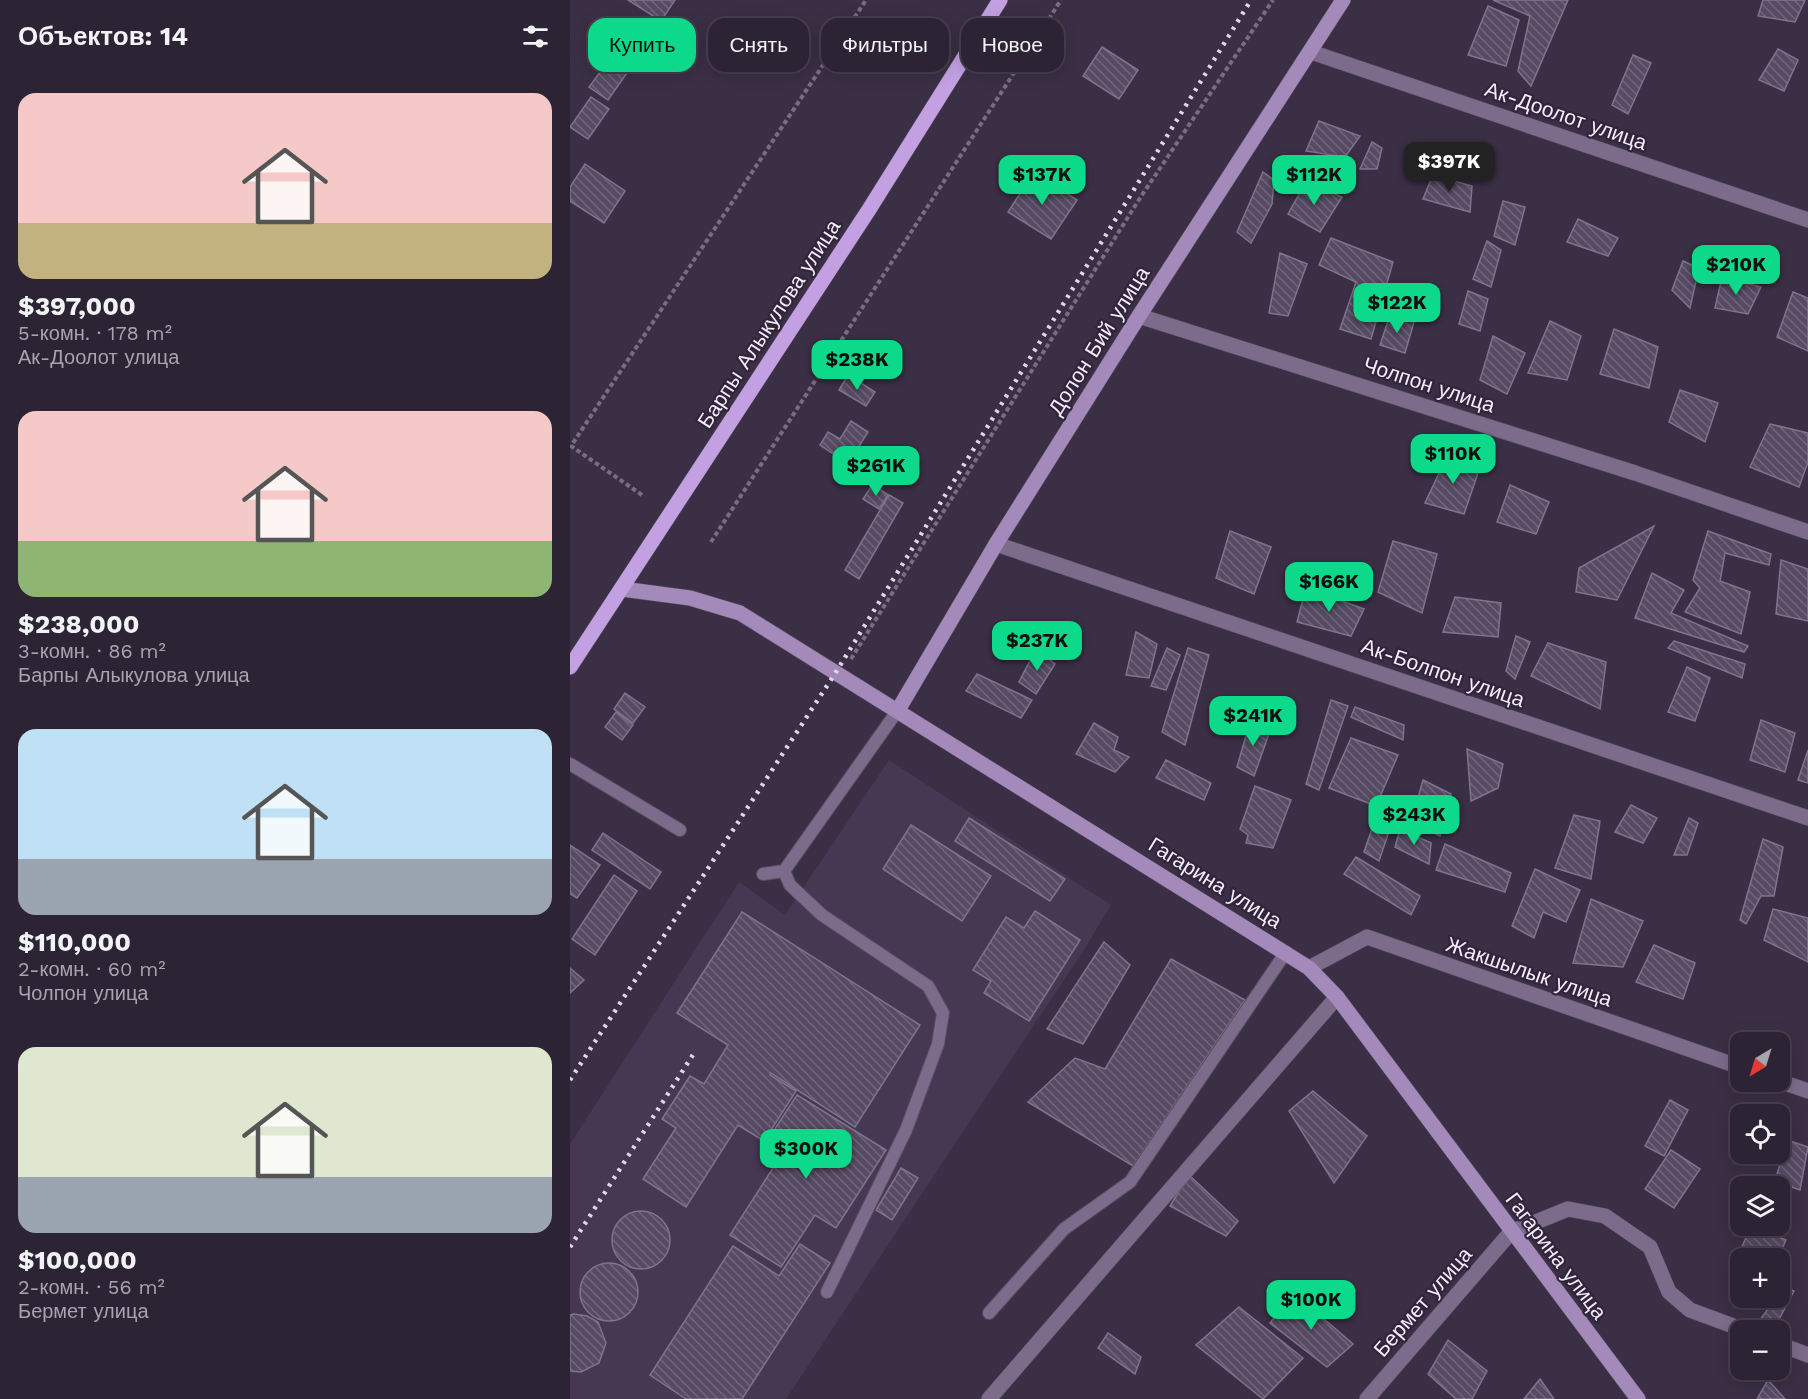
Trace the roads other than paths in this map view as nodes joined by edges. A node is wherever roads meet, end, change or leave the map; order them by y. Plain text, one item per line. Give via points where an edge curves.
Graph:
1 (1000, 0) edge
2 (1343, 0) edge
3 (1311, 52) junction
4 (1808, 220) edge
5 (1139, 316) junction
6 (1808, 532) edge
7 (996, 544) junction
8 (622, 589) junction
9 (570, 667) edge
10 (898, 710) junction
11 (570, 764) edge
12 (1808, 818) edge
13 (680, 830) dead end
14 (784, 871) junction
15 (763, 874) dead end
16 (1286, 952) junction
17 (1309, 968) junction
18 (1337, 997) junction
19 (1730, 1064) edge
20 (1790, 1085) edge
21 (1808, 1091) edge
22 (1511, 1232) junction
23 (827, 1292) dead end
24 (988, 1313) dead end
25 (1730, 1325) edge
26 (1790, 1348) edge
27 (1808, 1355) edge
28 (989, 1399) edge
29 (1367, 1399) edge
30 (1638, 1399) edge

1 - 8 main road, Барпы Алыкулова улица
2 - 3 main road, Долон Бий улица
3 - 4 street, Ак-Доолот улица
3 - 5 main road, Долон Бий улица
5 - 6 street, Чолпон улица via 1635,472
5 - 7 main road, Долон Бий улица
7 - 10 main road, Долон Бий улица
7 - 12 street, Ак-Болпон улица
8 - 9 main road, Барпы Алыкулова улица
8 - 10 main road, Гагарина улица via 690,598 740,614
10 - 14 lane
10 - 16 main road, Гагарина улица
11 - 13 lane
14 - 15 lane
14 - 23 lane via 790,885 822,915 928,986 943,1013 938,1044 906,1130
16 - 17 main road, Гагарина улица
16 - 24 lane via 1130,1182 1064,1229
17 - 18 main road, Гагарина улица
17 - 19 street, Жакшылык улица via 1366,937
18 - 22 main road, Гагарина улица
18 - 28 street
20 - 21 street
22 - 25 street via 1568,1209 1605,1216 1650,1247 1669,1292 1690,1310
22 - 29 street, Бермет улица
22 - 30 main road, Гагарина улица
26 - 27 street

